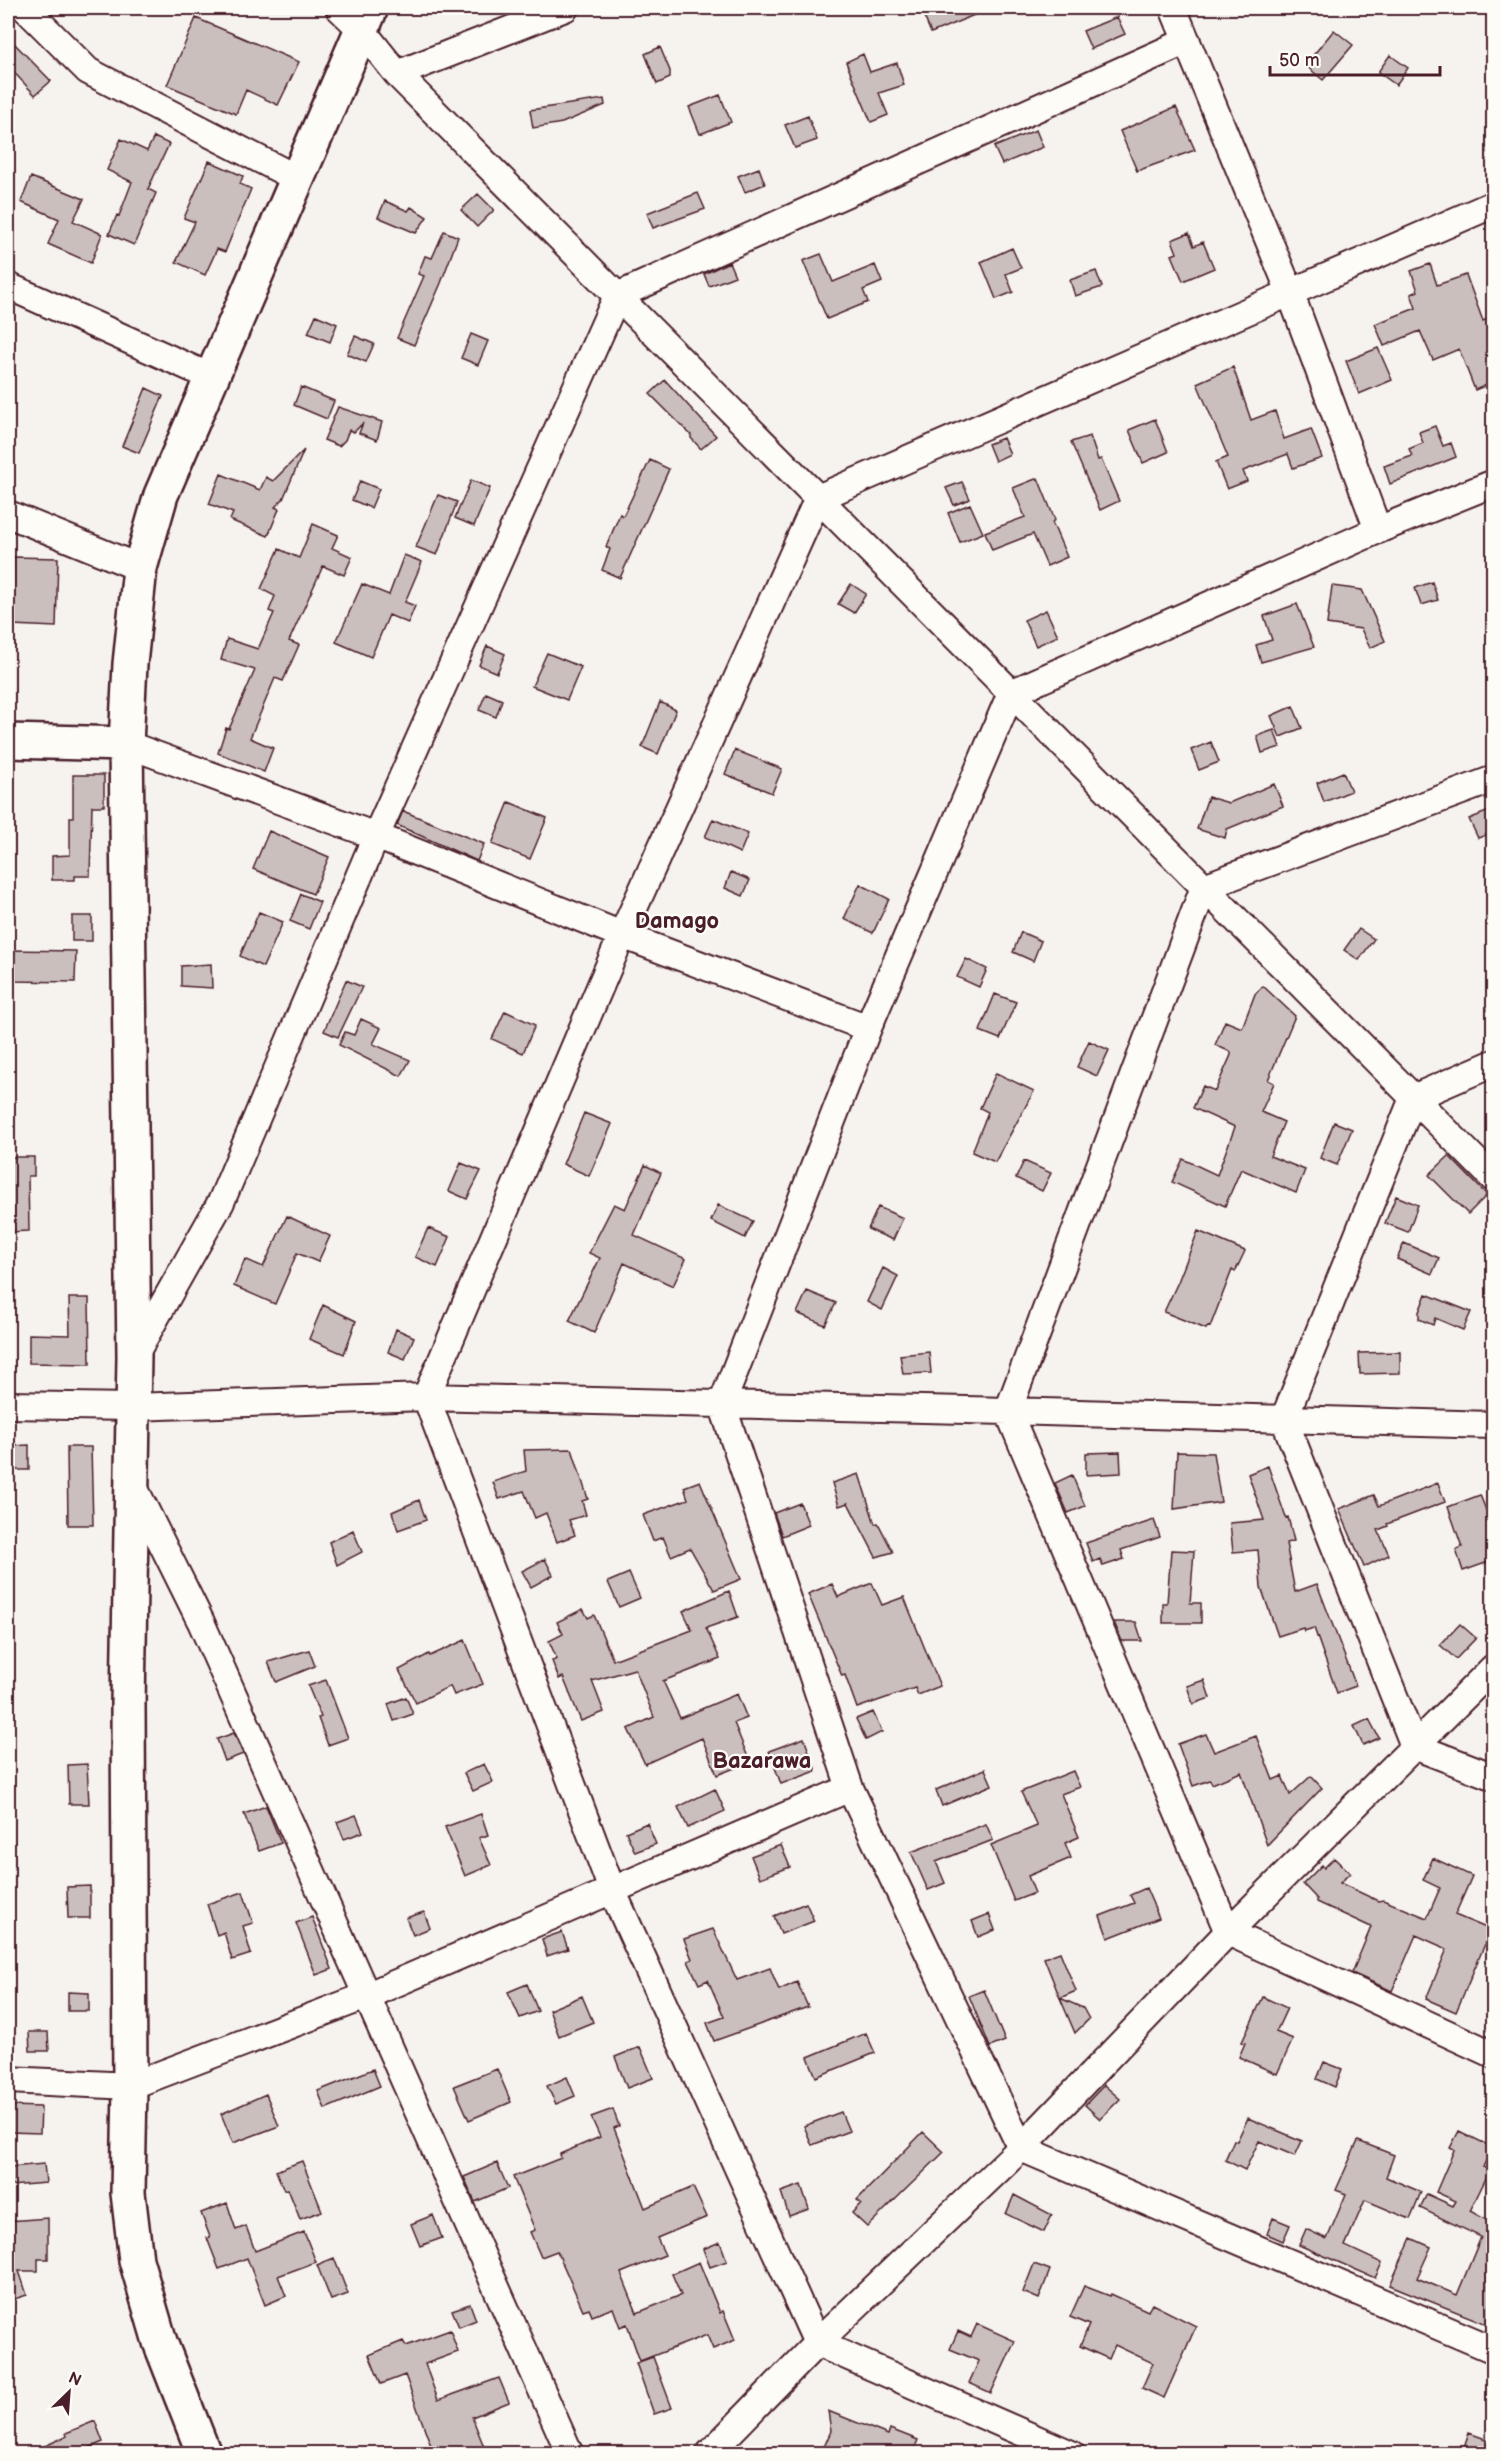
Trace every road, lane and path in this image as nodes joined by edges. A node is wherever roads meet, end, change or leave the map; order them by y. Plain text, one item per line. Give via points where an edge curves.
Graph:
1 (25, 8) edge
2 (565, 8) edge
3 (1173, 8) edge
4 (357, 15) edge
5 (1187, 41) junction
6 (397, 74) junction
7 (296, 178) junction
8 (1494, 204) edge
9 (8, 286) edge
10 (1290, 292) junction
11 (617, 296) junction
12 (211, 377) junction
13 (1494, 483) edge
14 (818, 498) junction
15 (8, 514) edge
16 (1378, 530) junction
17 (140, 568) junction
18 (1011, 693) junction
19 (8, 741) edge
20 (126, 744) junction
21 (1494, 779) edge
22 (376, 836) junction
23 (1204, 887) junction
24 (622, 935) junction
25 (868, 1028) junction
26 (1494, 1063) edge
27 (1413, 1098) junction
28 (1494, 1179) edge
29 (134, 1356) junction
30 (426, 1397) junction
31 (722, 1404) junction
32 (8, 1405) edge
33 (132, 1407) junction
34 (1008, 1411) junction
35 (1284, 1419) junction
36 (1493, 1425) edge
37 (132, 1482) junction
38 (1494, 1667) edge
39 (1414, 1746) junction
40 (1494, 1777) edge
41 (850, 1788) junction
42 (612, 1890) junction
43 (1228, 1932) junction
44 (366, 1996) junction
45 (1494, 2055) edge
46 (8, 2080) edge
47 (130, 2086) junction
48 (1021, 2148) junction
49 (817, 2343) junction
50 (1494, 2350) edge
51 (204, 2454) edge
52 (570, 2454) edge
53 (709, 2454) edge
54 (1071, 2454) edge

1 - 7 street via 88,71
2 - 6 street
3 - 5 street
4 - 6 street
4 - 7 main road
5 - 10 street
5 - 11 street
6 - 11 street
7 - 12 main road
8 - 10 street
9 - 12 street
10 - 14 street
10 - 16 street
11 - 14 street
11 - 22 street
12 - 17 main road via 161,495
13 - 16 street
14 - 18 street
14 - 24 street
15 - 17 street
16 - 18 street
17 - 20 main road
18 - 23 street
18 - 25 street
19 - 20 main road
20 - 22 street
20 - 29 main road
21 - 23 street
22 - 24 street
22 - 29 street via 221,1202
23 - 27 street
23 - 34 street
24 - 25 street
24 - 30 street
25 - 31 street
26 - 27 street
27 - 28 street
27 - 35 street
29 - 33 main road
30 - 31 street
30 - 33 street
30 - 42 street
31 - 34 street
31 - 41 street
32 - 33 street
33 - 37 main road
34 - 35 street
34 - 43 street
35 - 36 street
35 - 39 street
37 - 44 street via 201,1622
37 - 47 main road via 128,1704
38 - 39 street
39 - 40 street
39 - 43 street
41 - 42 street
41 - 48 street
42 - 44 street
42 - 49 street
43 - 45 street
43 - 48 street
44 - 47 street
44 - 52 street
46 - 47 street
47 - 51 main road via 128,2193 135,2260 160,2342
48 - 49 street
48 - 50 street
49 - 53 street
49 - 54 street

